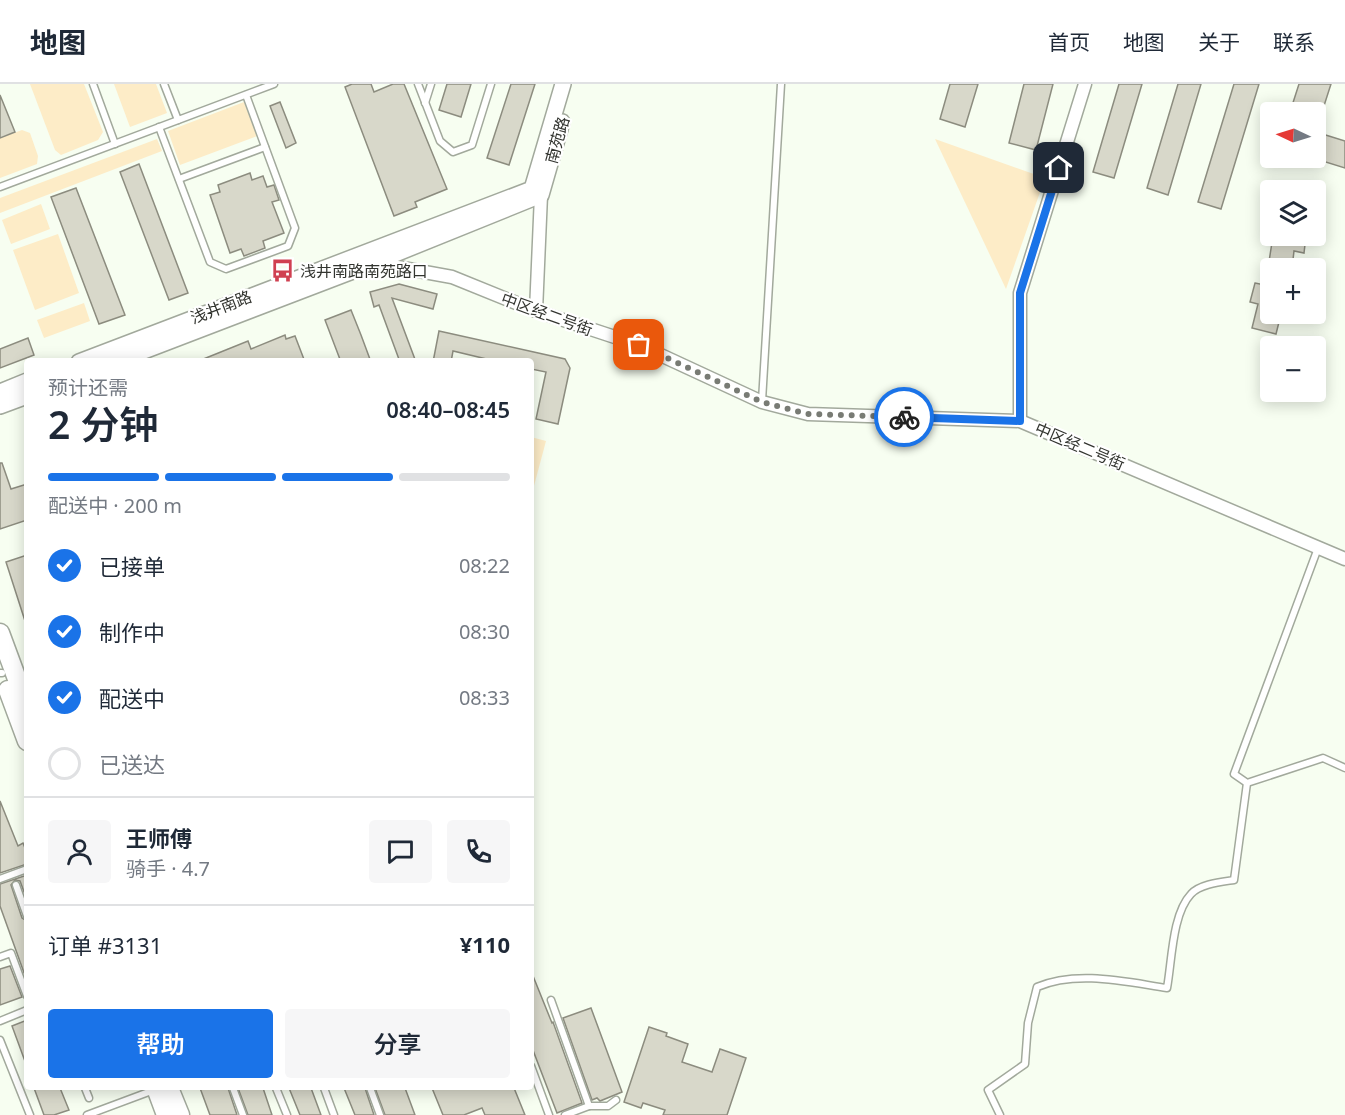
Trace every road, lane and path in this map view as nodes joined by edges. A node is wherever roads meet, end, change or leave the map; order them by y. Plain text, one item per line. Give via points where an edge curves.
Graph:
1 (93, 84) edge
2 (164, 84) edge
3 (274, 84) edge
4 (418, 84) edge
5 (431, 84) edge
6 (491, 84) edge
7 (563, 84) edge
8 (574, 84) edge
9 (781, 84) edge
10 (1086, 84) edge
11 (246, 95) junction
12 (425, 103) junction
13 (178, 120) junction
14 (159, 127) junction
15 (116, 144) junction
16 (265, 147) junction
17 (179, 179) junction
18 (0, 187) edge
19 (536, 194) junction
20 (358, 269) junction
21 (533, 310) junction
22 (90, 358) edge
23 (125, 358) edge
24 (24, 382) edge
25 (0, 392) edge
26 (24, 397) edge
27 (762, 402) junction
28 (0, 406) edge
29 (1020, 421) junction
30 (1318, 547) junction
31 (1345, 559) edge
32 (0, 633) edge
33 (0, 671) edge
34 (24, 698) edge
35 (24, 733) edge
36 (1345, 768) edge
37 (1247, 783) junction
38 (24, 870) edge
39 (0, 879) edge
40 (16, 885) dead end
41 (24, 908) edge
42 (0, 957) edge
43 (24, 988) edge
44 (551, 1000) dead end
45 (24, 1012) edge
46 (0, 1021) edge
47 (0, 1040) edge
48 (534, 1074) edge
49 (87, 1090) edge
50 (156, 1090) edge
51 (161, 1090) edge
52 (162, 1090) edge
53 (234, 1090) edge
54 (277, 1090) edge
55 (325, 1090) edge
56 (371, 1090) edge
57 (89, 1098) dead end
58 (616, 1100) dead end
59 (589, 1106) junction
60 (30, 1115) edge
61 (87, 1115) edge
62 (166, 1115) edge
63 (180, 1115) edge
64 (243, 1115) edge
65 (287, 1115) edge
66 (334, 1115) edge
67 (380, 1115) edge
68 (549, 1115) edge
69 (565, 1115) edge
70 (1000, 1115) edge

1 - 15 lane
2 - 13 lane
3 - 11 lane
4 - 12 lane
5 - 12 lane
6 - 12 lane via 472,145 453,152 440,141
7 - 19 street, 南苑路
8 - 19 street, 南苑路
9 - 27 lane
10 - 29 street via 1020,293
11 - 13 lane
11 - 16 lane
13 - 14 lane
14 - 15 lane
14 - 17 lane
15 - 18 lane
16 - 17 lane
16 - 17 lane via 296,228 288,246 226,269 210,262
19 - 20 street, 浅井南路
19 - 21 street
19 - 22 street, 浅井南路
20 - 21 street, 中区经二号街 via 397,267 452,277
20 - 23 street, 浅井南路
21 - 27 street, 中区经二号街 via 639,345
24 - 25 street
26 - 28 street
27 - 29 street, 中区经二号街 via 808,414
29 - 30 street, 中区经二号街
30 - 31 street, 中区经二号街
30 - 37 lane via 1234,774
32 - 34 main road
33 - 35 main road
36 - 37 lane via 1323,758
37 - 70 lane via 1234,880 1214,883 1192,893 1179,912 1167,988 1104,979 1053,980 1037,987 1024,1064 988,1090
38 - 39 lane
40 - 41 lane
42 - 43 lane via 11,953
44 - 59 lane
45 - 46 lane
47 - 60 lane
48 - 68 lane
49 - 57 lane
50 - 61 lane
51 - 62 main road
52 - 63 main road
53 - 64 lane
54 - 65 lane
55 - 66 lane
56 - 67 lane
58 - 59 lane via 608,1106
59 - 69 lane

